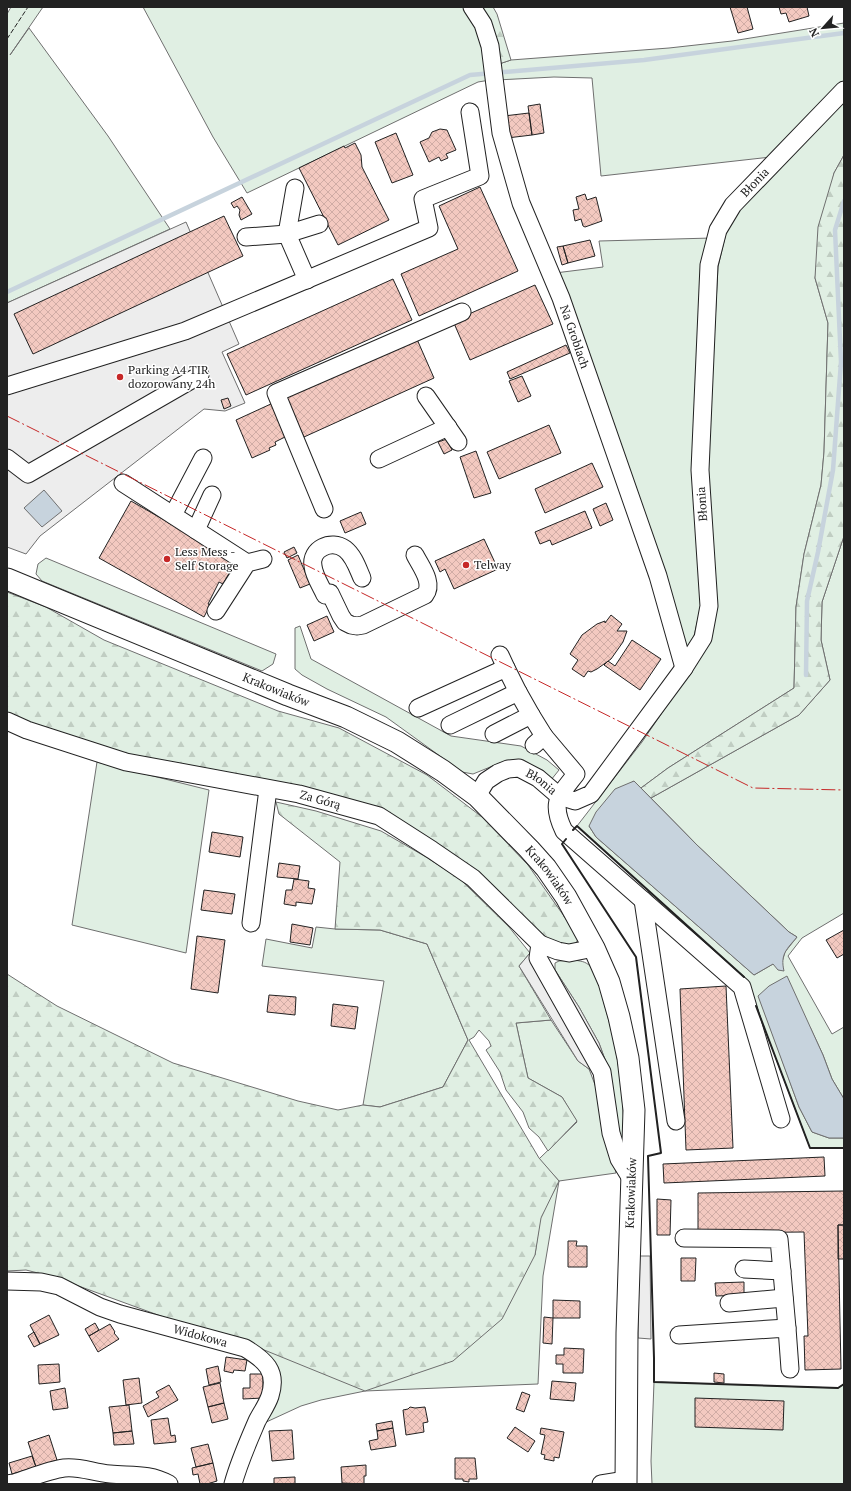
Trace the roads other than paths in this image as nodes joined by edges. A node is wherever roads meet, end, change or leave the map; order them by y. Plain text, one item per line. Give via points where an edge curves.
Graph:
1 (472, 7) edge
2 (844, 90) edge
3 (470, 112) dead end
4 (295, 188) dead end
5 (319, 224) dead end
6 (287, 234) junction
7 (246, 237) dead end
8 (307, 280) junction
9 (462, 312) dead end
10 (200, 375) dead end
11 (7, 386) edge
12 (426, 396) dead end
13 (448, 427) junction
14 (458, 442) dead end
15 (7, 458) edge
16 (203, 458) dead end
17 (379, 458) dead end
18 (123, 483) dead end
19 (212, 495) dead end
20 (324, 509) dead end
21 (173, 515) junction
22 (196, 530) junction
23 (415, 555) dead end
24 (362, 578) dead end
25 (7, 579) edge
26 (216, 611) dead end
27 (684, 668) junction
28 (518, 692) junction
29 (418, 708) dead end
30 (531, 715) junction
31 (7, 721) edge
32 (450, 725) dead end
33 (494, 734) dead end
34 (268, 789) junction
35 (477, 796) junction
36 (559, 796) junction
37 (643, 900) junction
38 (251, 923) dead end
39 (540, 944) junction
40 (594, 948) junction
41 (782, 1119) dead end
42 (676, 1120) dead end
43 (632, 1180) junction
44 (684, 1238) dead end
45 (744, 1269) dead end
46 (782, 1271) junction
47 (7, 1281) edge
48 (784, 1298) junction
49 (729, 1303) dead end
50 (787, 1328) junction
51 (679, 1336) dead end
52 (790, 1369) dead end
53 (626, 1482) edge
54 (7, 1484) edge
55 (169, 1484) edge
56 (233, 1484) edge
57 (601, 1484) edge

1 - 27 street, Na Groblach via 483,24 490,46 501,133 520,204 564,306 658,576
2 - 27 street, Błonia via 733,205 718,230 710,265 700,470 709,606 702,638
3 - 8 street via 480,176 423,199 429,228
4 - 6 street
5 - 6 street
6 - 7 street
6 - 8 street
8 - 11 street via 185,331
9 - 20 street via 276,393
10 - 15 street via 28,474
12 - 13 street
13 - 14 street
13 - 17 street
16 - 21 street
18 - 21 street
19 - 22 street
21 - 22 street
22 - 26 street via 255,561
23 - 24 street via 428,583 425,595 363,625 345,622 314,572 314,558 323,547 330,545 345,549 355,562
25 - 35 main road, Krakowiaków via 372,729 428,761
27 - 36 street, Błonia via 591,794 575,801
28 - 29 street via 503,662
28 - 30 street
28 - 32 street
30 - 33 street
30 - 36 street via 539,741 576,774
31 - 34 street, Za Górą via 126,762
34 - 38 street
34 - 39 street, Za Górą via 299,794 379,816 473,878
35 - 36 street, Błonia via 486,781 508,769 519,768 538,778
35 - 40 main road, Krakowiaków via 546,868 566,897
36 - 37 street via 557,814 564,831
37 - 41 street via 742,987
37 - 42 street
39 - 40 street, Za Górą via 569,954
39 - 43 street via 538,958 602,1072 611,1132 619,1159
40 - 43 main road, Krakowiaków via 619,1017 628,1058 634,1110
43 - 53 main road, Krakowiaków
44 - 46 street via 779,1239
45 - 46 street
46 - 48 street
47 - 56 street, Widokowa via 41,1282 59,1286 120,1314 245,1348 260,1356 266,1363 273,1384 270,1398 242,1455
48 - 49 street
48 - 50 street
50 - 51 street
50 - 52 street
53 - 57 street
54 - 55 street via 62,1468 76,1467 109,1474 148,1476

